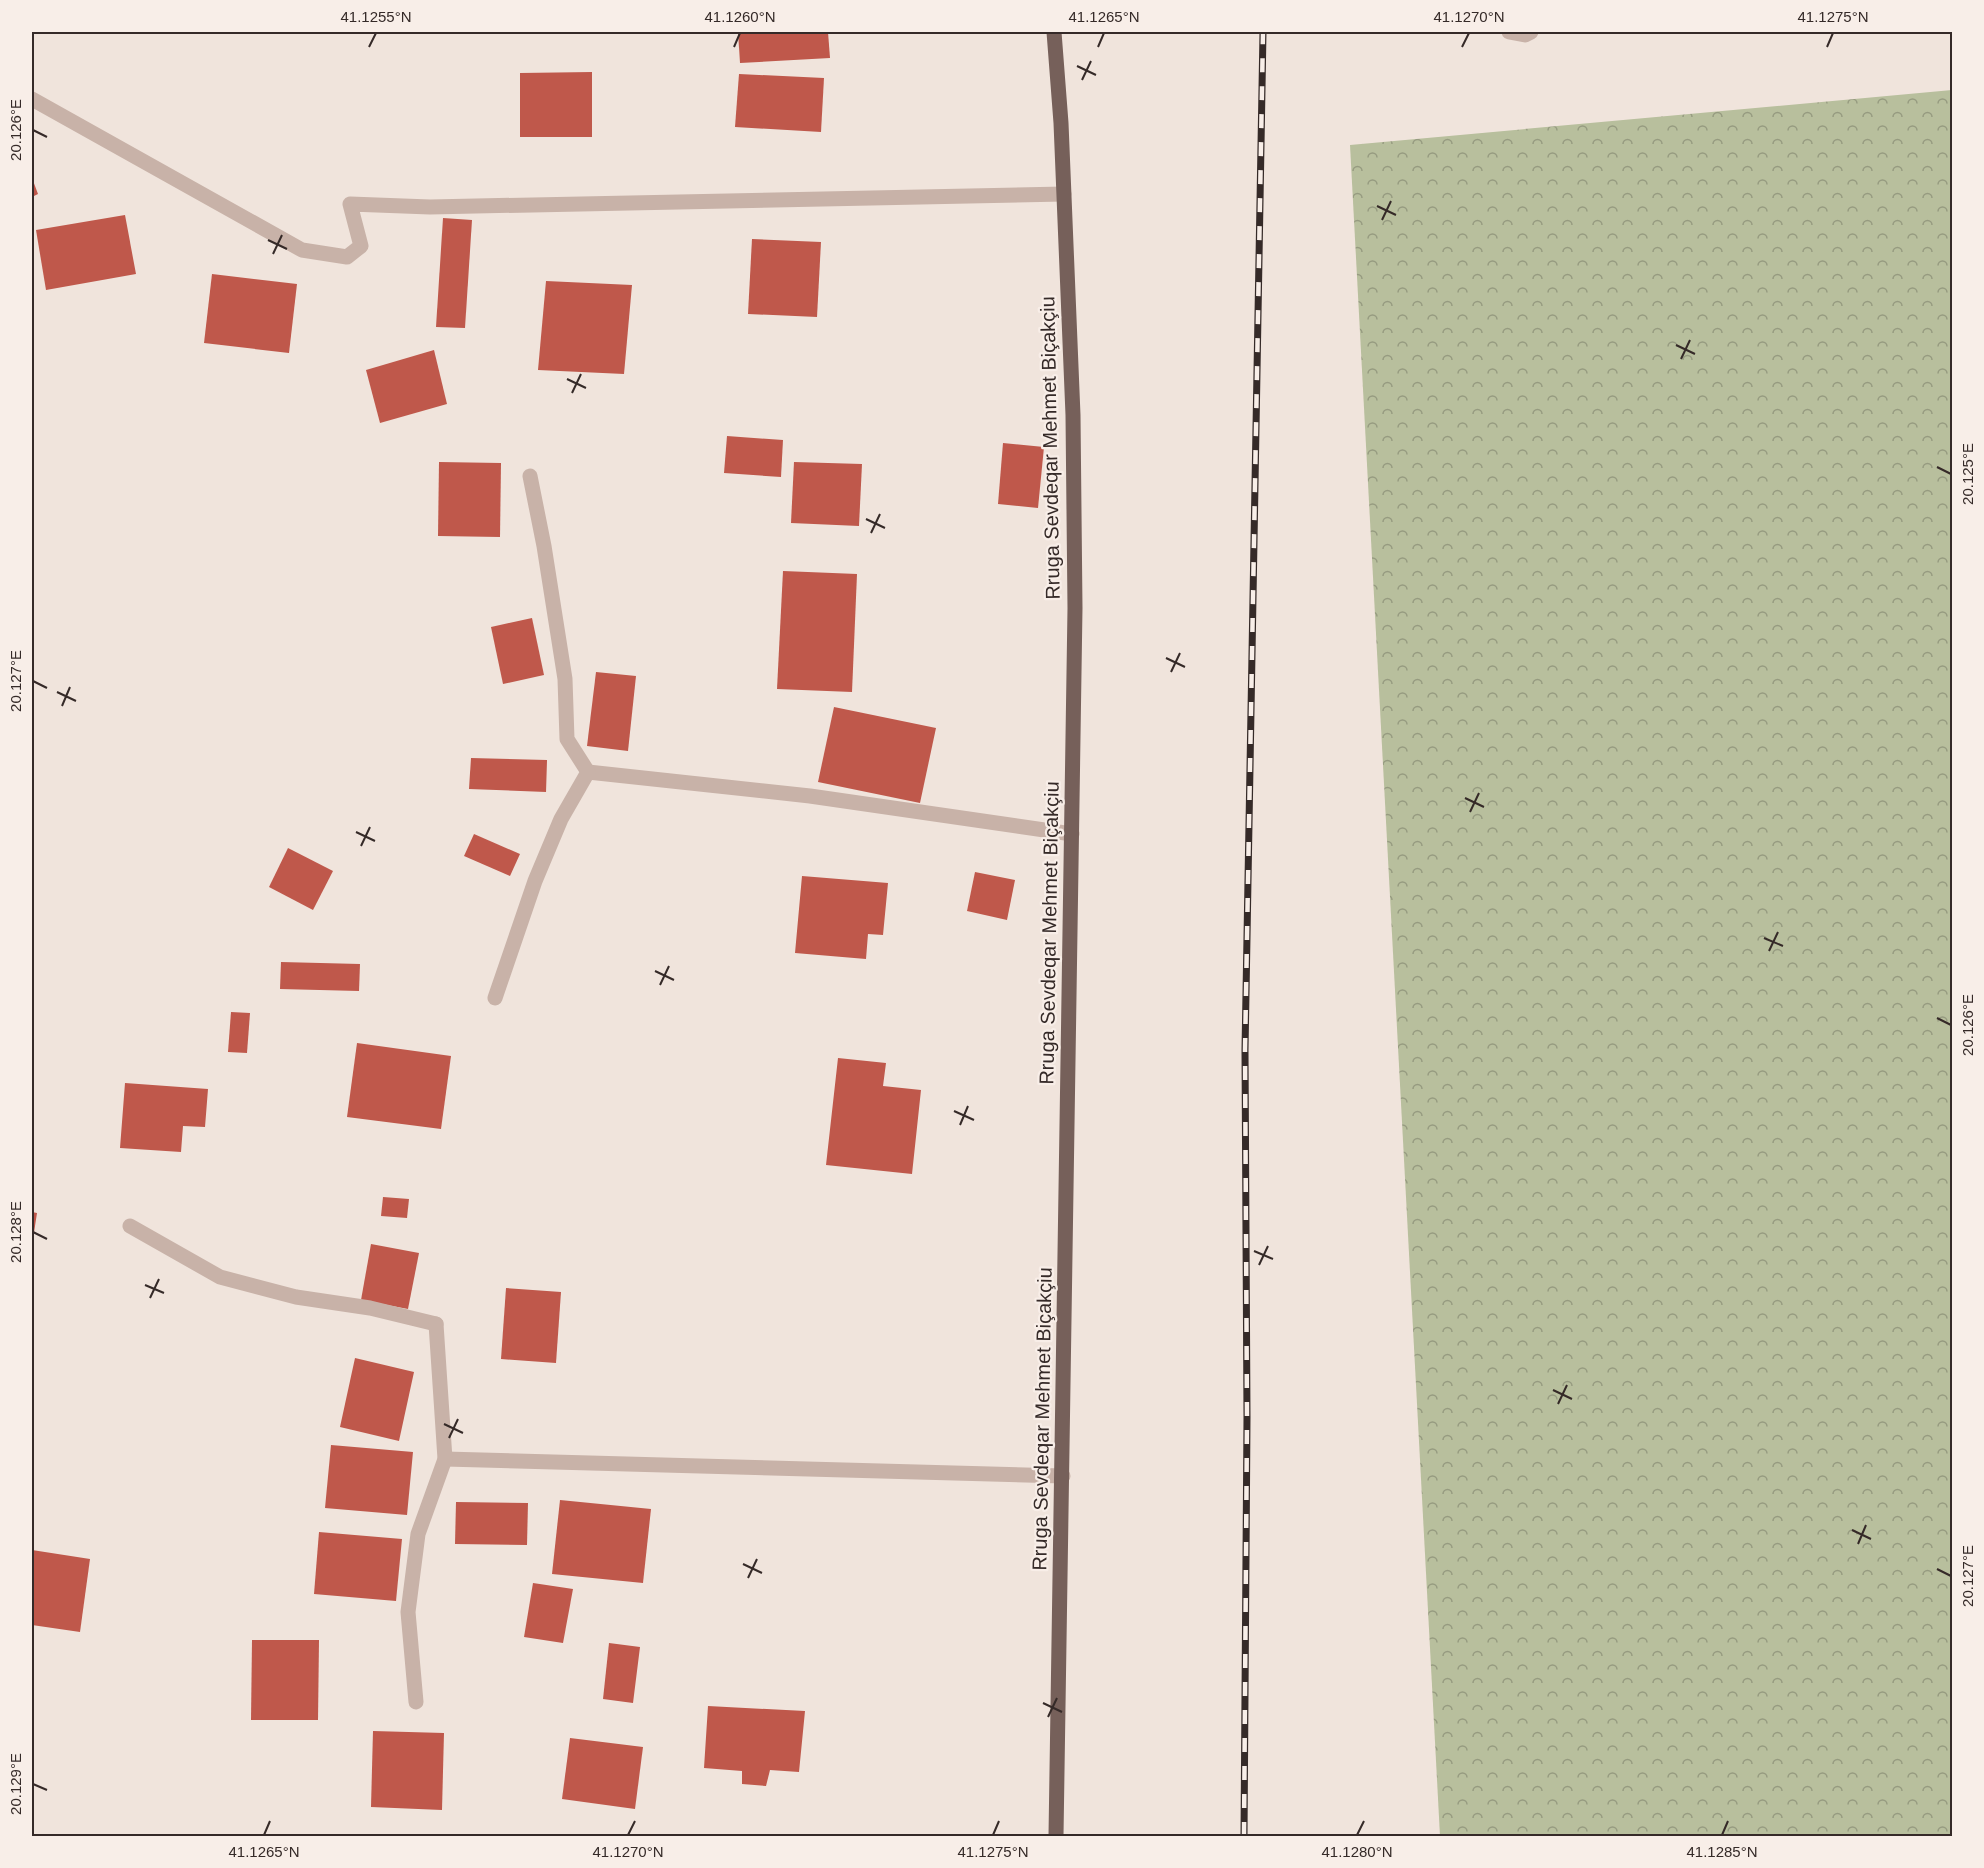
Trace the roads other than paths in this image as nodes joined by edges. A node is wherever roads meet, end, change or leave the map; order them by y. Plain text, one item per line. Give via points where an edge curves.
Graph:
1 (1054, 32) edge
2 (1509, 32) edge
3 (1531, 32) edge
4 (32, 99) edge
5 (1064, 194) junction
6 (530, 476) dead end
7 (588, 772) junction
8 (1072, 834) junction
9 (495, 998) dead end
10 (130, 1226) dead end
11 (445, 1459) junction
12 (1063, 1476) junction
13 (416, 1702) dead end
14 (1056, 1836) edge

1 - 5 main road, Rruga Sevdeqar Mehmet Biçakçiu
2 - 3 street
4 - 5 street via 302,250 347,257 361,246 350,204 430,207
5 - 8 main road, Rruga Sevdeqar Mehmet Biçakçiu via 1073,426
6 - 7 street via 565,679 567,739
7 - 8 street via 810,796
7 - 9 street via 561,819
8 - 12 main road, Rruga Sevdeqar Mehmet Biçakçiu
10 - 11 street via 220,1276 296,1297 370,1308 436,1324
11 - 12 street
11 - 13 street via 418,1534 409,1601
12 - 14 main road, Rruga Sevdeqar Mehmet Biçakçiu

